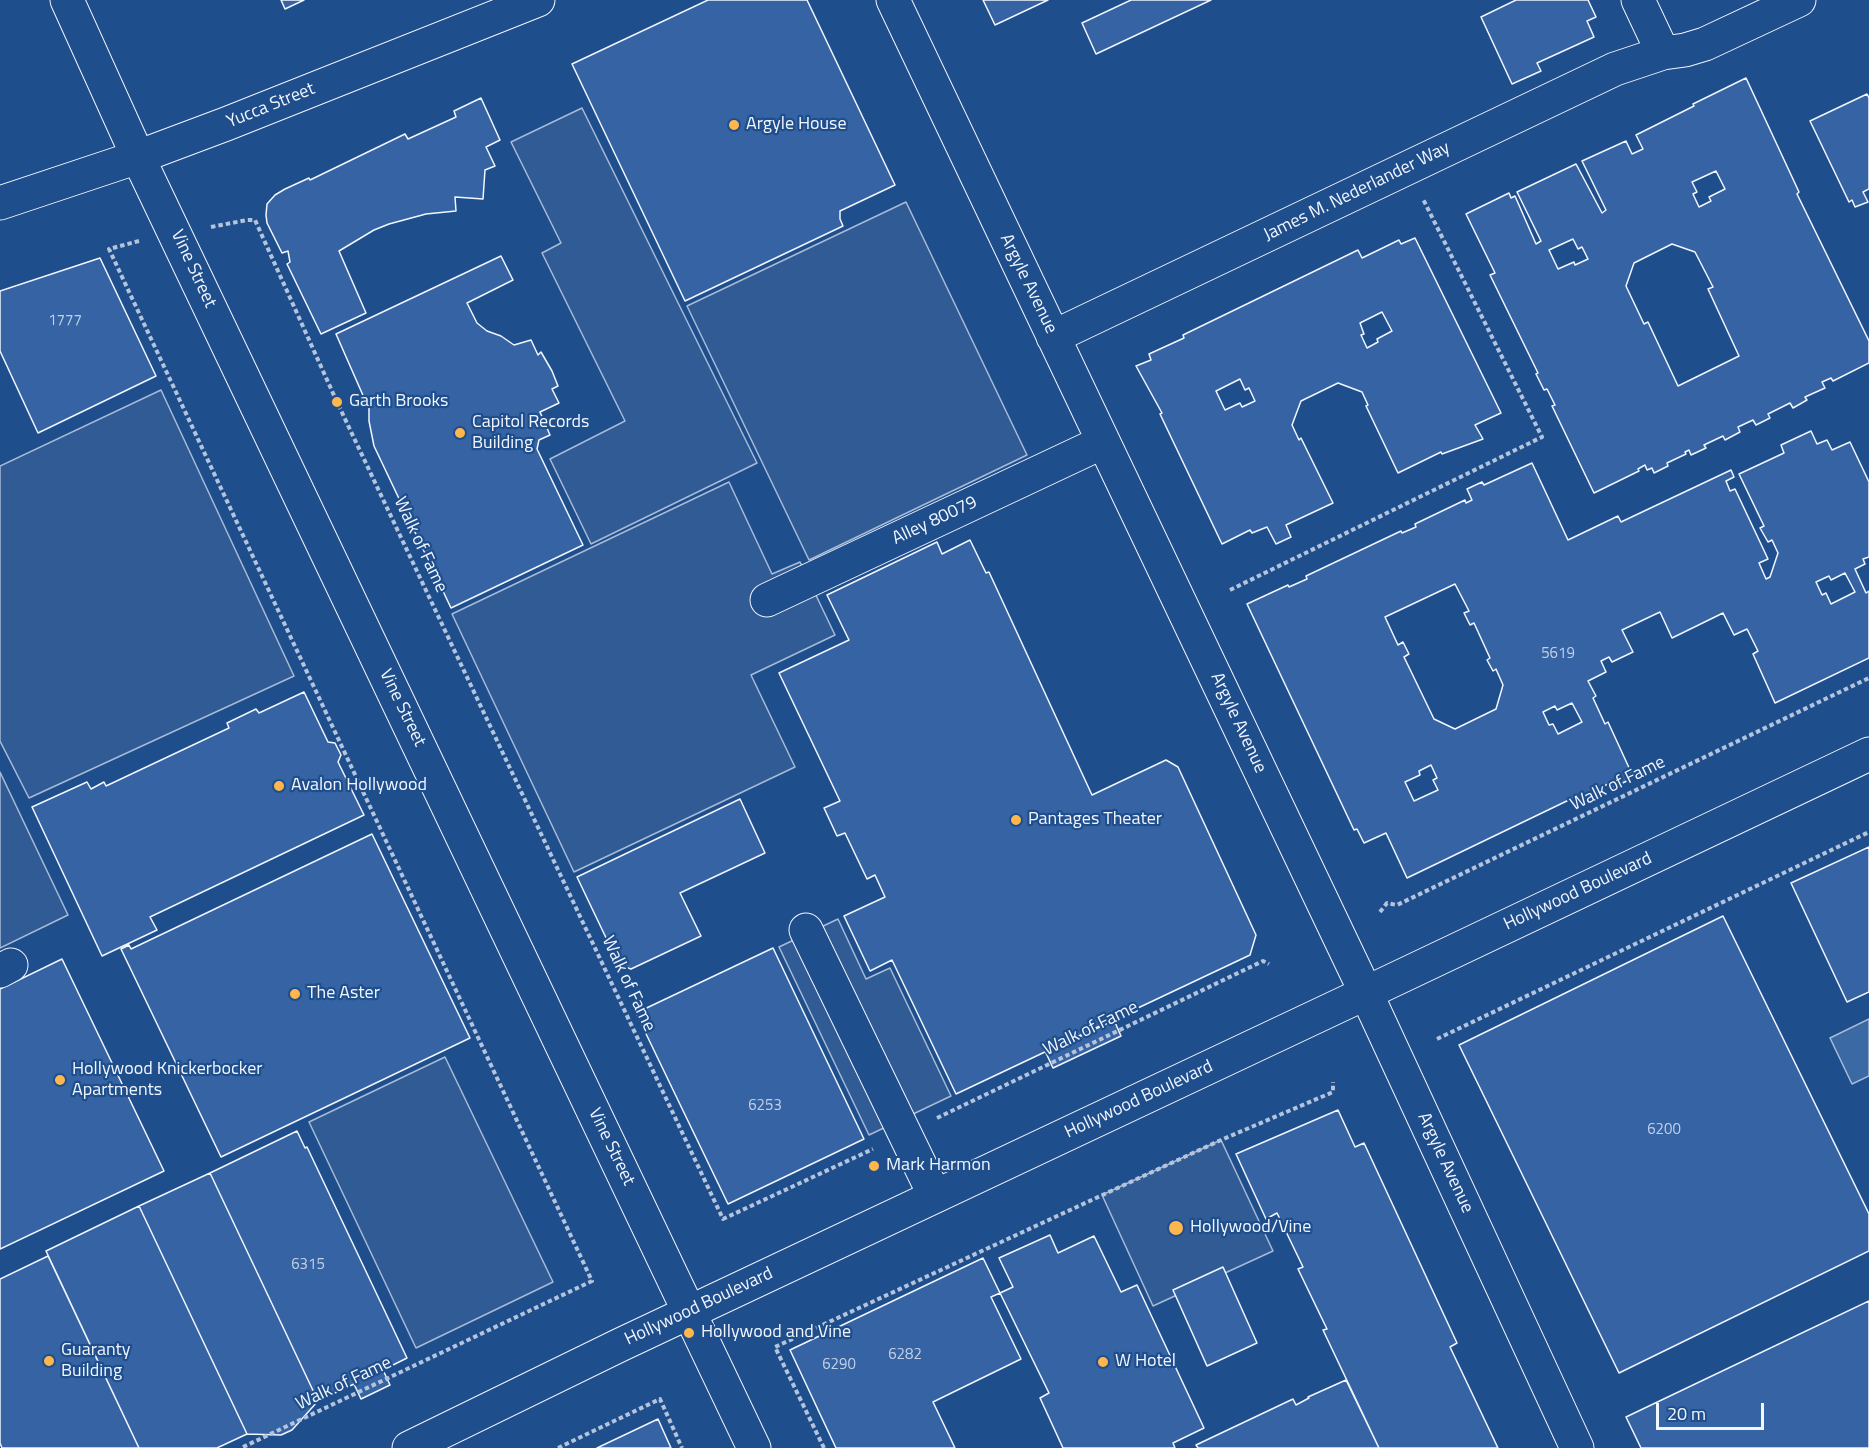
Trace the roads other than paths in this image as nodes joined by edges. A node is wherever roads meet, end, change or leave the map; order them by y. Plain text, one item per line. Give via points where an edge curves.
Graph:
1 (66, 0) edge
2 (475, 0) edge
3 (538, 0) edge
4 (893, 0) edge
5 (1638, 0) edge
6 (1799, 0) edge
7 (1663, 53) junction
8 (360, 70) junction
9 (138, 157) junction
10 (0, 203) edge
11 (1053, 337) junction
12 (1103, 442) junction
13 (766, 600) dead end
14 (1869, 754) edge
15 (806, 930) dead end
16 (1366, 993) junction
17 (935, 1196) junction
18 (690, 1312) junction
19 (409, 1448) edge
20 (754, 1448) edge
21 (1577, 1448) edge

1 - 9 main road, Vine Street
2 - 8 main road via 442,27
3 - 8 main road, Yucca Street
4 - 11 main road, Argyle Avenue
5 - 7 main road
6 - 7 main road, James M. Nederlander Way via 1705,44
7 - 11 main road, James M. Nederlander Way via 1615,69
8 - 9 main road, Yucca Street
9 - 10 main road, Yucca Street
9 - 18 main road, Vine Street
11 - 12 main road, Argyle Avenue
12 - 13 main road, Alley 80079
12 - 16 main road, Argyle Avenue
14 - 16 main road, Hollywood Boulevard
15 - 17 main road
16 - 17 main road, Hollywood Boulevard
16 - 21 main road, Argyle Avenue
17 - 18 main road, Hollywood Boulevard
18 - 19 main road, Hollywood Boulevard
18 - 20 main road, Vine Street

